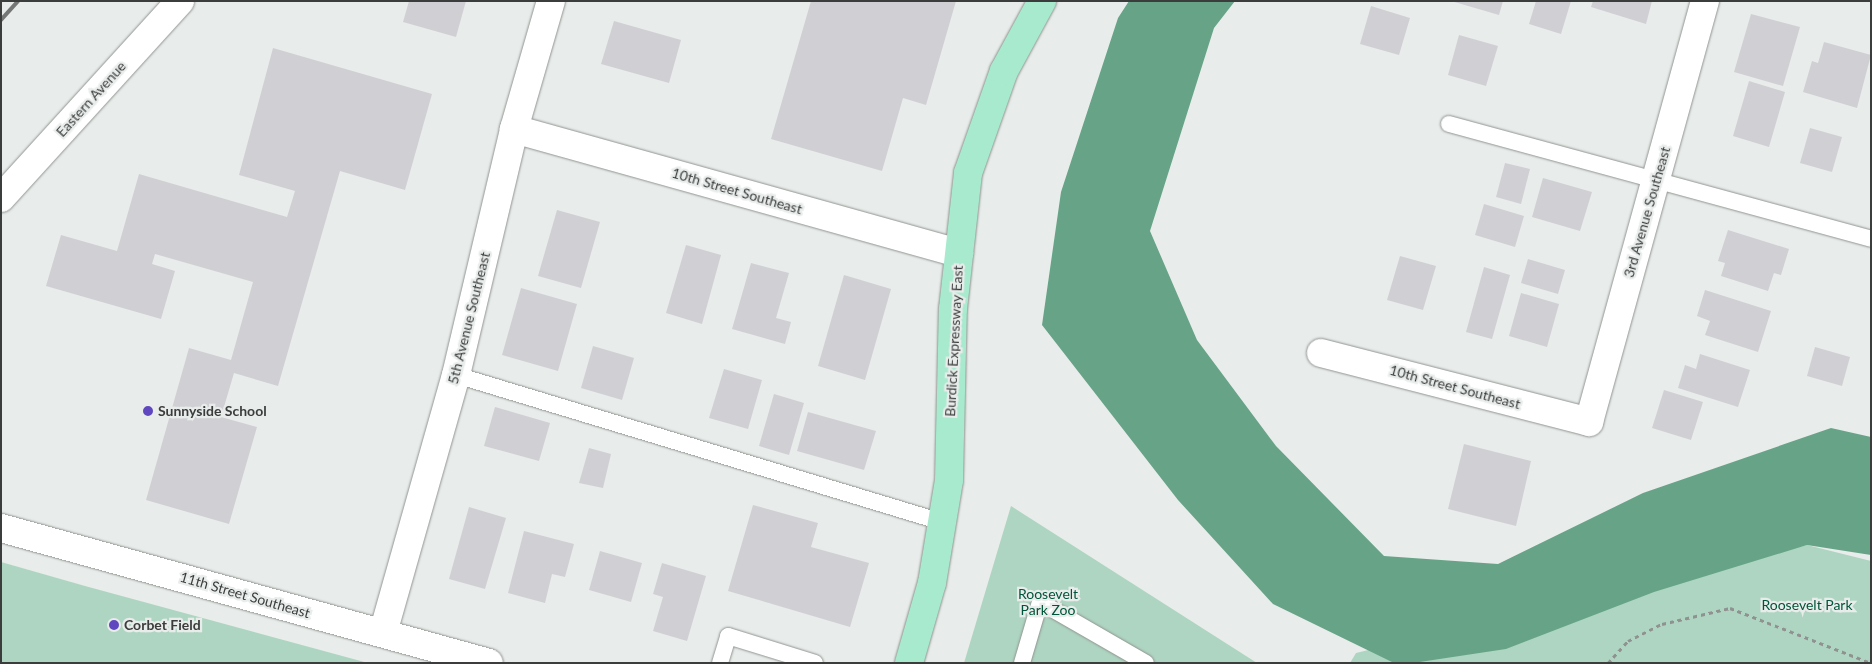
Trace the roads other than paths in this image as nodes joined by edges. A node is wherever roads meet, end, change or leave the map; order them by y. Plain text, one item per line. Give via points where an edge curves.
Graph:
1 (180, 1) edge
2 (551, 1) edge
3 (1042, 1) edge
4 (1705, 1) edge
5 (1449, 124) dead end
6 (514, 129) junction
7 (1656, 180) junction
8 (1, 198) edge
9 (1871, 239) edge
10 (959, 253) junction
11 (1321, 352) dead end
12 (456, 375) junction
13 (1588, 422) joint
14 (942, 522) junction
15 (1, 528) edge
16 (382, 633) junction
17 (489, 663) edge
18 (720, 663) edge
19 (815, 663) edge
20 (909, 663) edge
21 (1022, 663) edge
22 (1146, 663) edge

1 - 8 street, Eastern Avenue
2 - 6 street, 5th Avenue Southeast
3 - 10 main road, Burdick Expressway East via 1004,71 968,173
4 - 7 street, 3rd Avenue Southeast
5 - 7 lane
6 - 10 street, 10th Street Southeast
6 - 12 street, 5th Avenue Southeast
7 - 9 lane
7 - 13 street, 3rd Avenue Southeast
10 - 14 main road, Burdick Expressway East via 953,309 949,480
11 - 13 street, 10th Street Southeast
12 - 14 lane
12 - 16 street, 5th Avenue Southeast
14 - 20 main road, Burdick Expressway East via 932,583
15 - 16 street, 11th Street Southeast
16 - 17 street, 11th Street Southeast
18 - 19 lane via 728,636
21 - 22 lane via 1040,602

